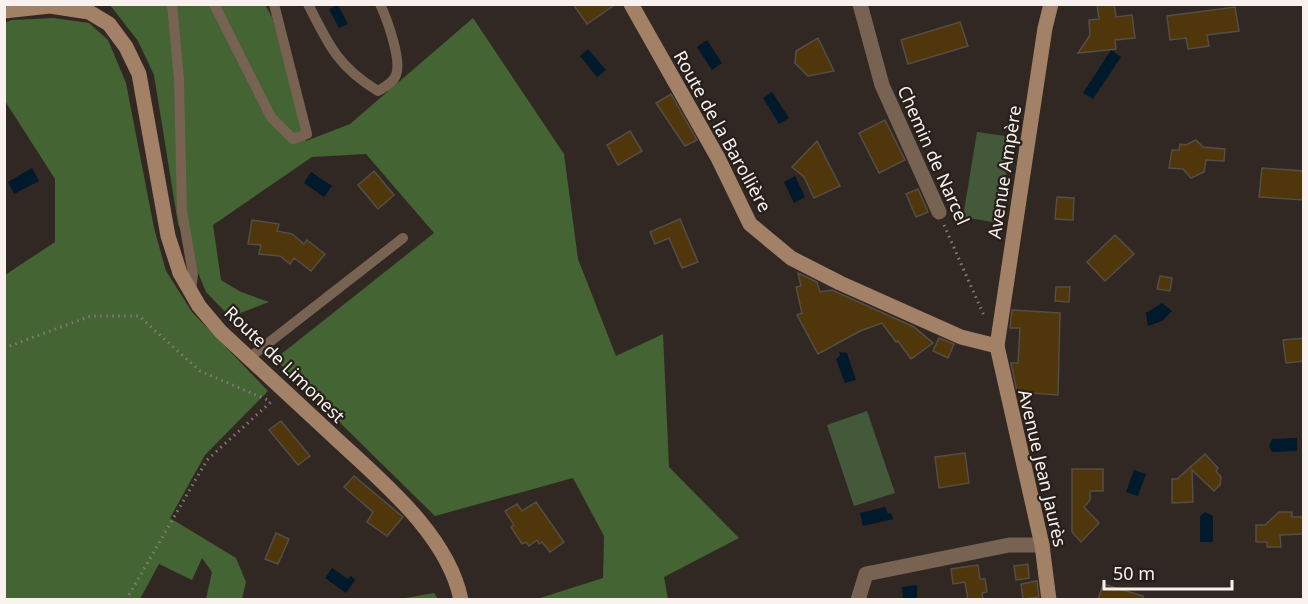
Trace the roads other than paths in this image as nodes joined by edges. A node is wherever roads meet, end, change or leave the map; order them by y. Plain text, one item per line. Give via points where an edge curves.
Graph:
1 (172, 4) edge
2 (214, 4) edge
3 (274, 4) edge
4 (308, 4) edge
5 (380, 4) edge
6 (631, 4) edge
7 (1051, 4) edge
8 (866, 6) edge
9 (4, 11) edge
10 (939, 213) road end
11 (404, 238) dead end
12 (191, 292) junction
13 (997, 346) junction
14 (249, 358) junction
15 (1042, 545) junction
16 (461, 600) edge
17 (858, 600) edge
18 (1049, 600) edge

1 - 12 lane via 179,79 182,211 193,274
2 - 3 lane via 271,117 293,139 307,134
4 - 5 lane via 333,52 360,80 378,91 397,74 396,50
6 - 13 street, Route de la Barollière via 718,158 750,224 791,258 840,283 961,337
7 - 13 street, Avenue Ampère
8 - 10 street, Chemin de Narcel via 882,85
9 - 12 street, Route de Limonest via 50,6 89,12 109,24 126,47 139,74 168,236
11 - 14 lane
12 - 14 street, Route de Limonest via 221,332
13 - 15 street, Avenue Jean Jaurès
14 - 16 street, Route de Limonest via 393,492 428,530 446,561
15 - 17 street via 1009,545 866,574
15 - 18 street, Avenue Jean Jaurès

